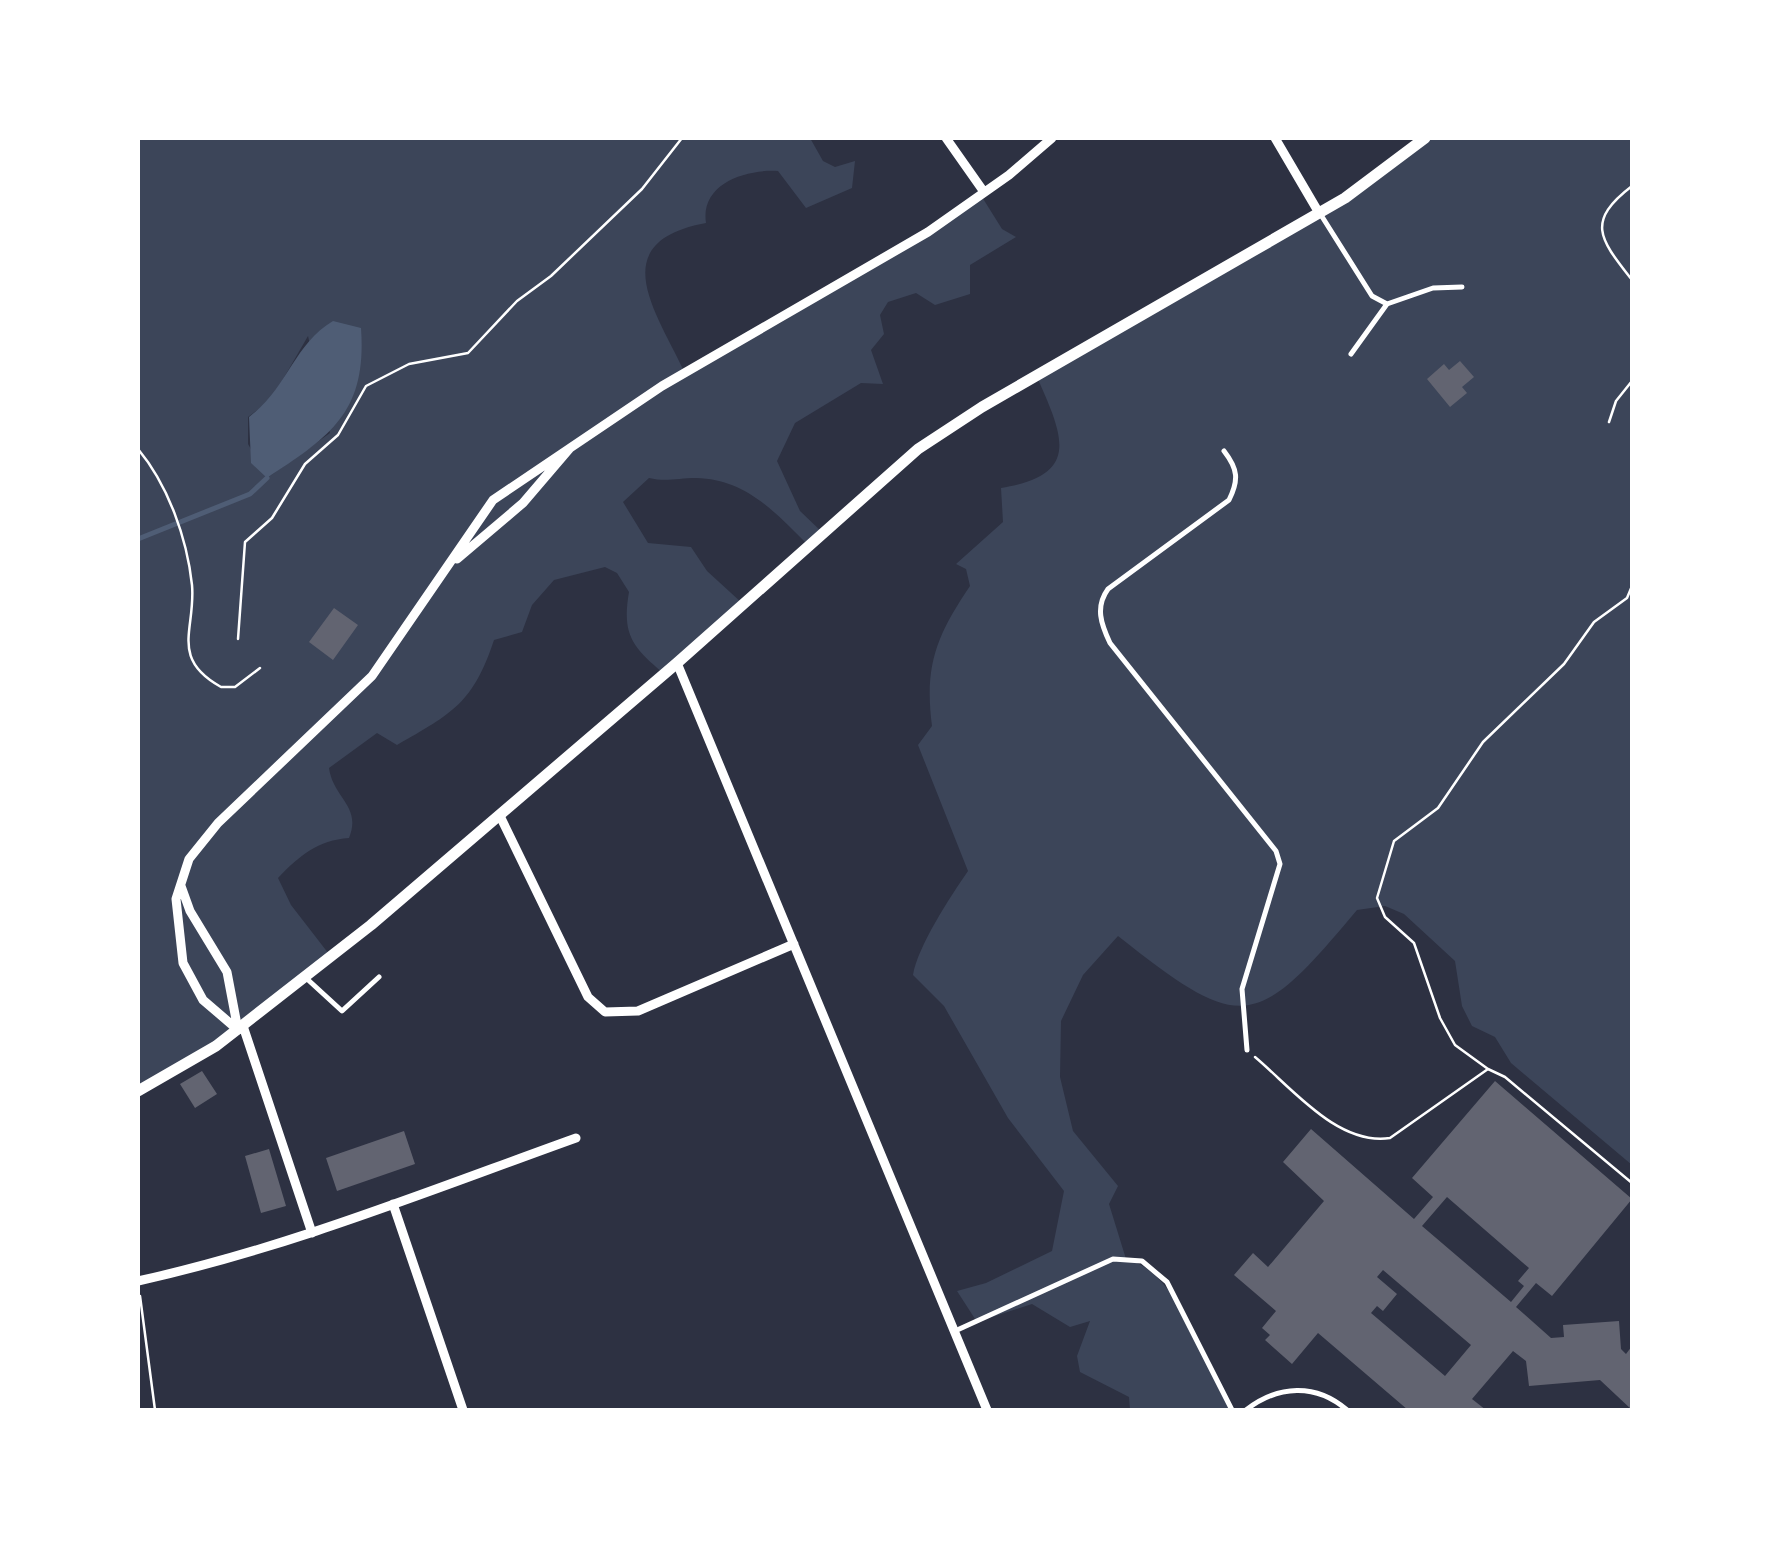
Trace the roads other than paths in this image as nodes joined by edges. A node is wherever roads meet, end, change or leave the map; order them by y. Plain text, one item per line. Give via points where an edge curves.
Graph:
1 (946, 138) edge
2 (1052, 138) edge
3 (1275, 138) edge
4 (1425, 138) edge
5 (984, 192) junction
6 (1319, 213) junction
7 (1462, 287) dead end
8 (1387, 304) junction
9 (1351, 354) dead end
10 (574, 444) junction
11 (1224, 452) dead end
12 (454, 560) junction
13 (677, 663) junction
14 (500, 816) junction
15 (180, 884) junction
16 (794, 944) junction
17 (379, 977) dead end
18 (306, 978) junction
19 (241, 1028) junction
20 (1247, 1050) road end
21 (138, 1091) edge
22 (576, 1138) dead end
23 (392, 1204) junction
24 (312, 1233) junction
25 (138, 1283) edge
26 (954, 1331) junction
27 (463, 1410) edge
28 (987, 1410) edge
29 (1232, 1410) edge
30 (1246, 1410) edge
31 (1348, 1410) edge

1 - 5 street
2 - 5 street
3 - 6 street
4 - 6 street
5 - 10 street
6 - 8 lane via 1372,296
6 - 13 street via 940,433
7 - 8 lane via 1433,288
8 - 9 lane
10 - 12 street via 523,503
10 - 12 street via 493,500
11 - 20 lane via 1238,483 1229,500 1108,589 1100,615 1110,642 1276,851 1280,864 1242,989
12 - 15 street via 366,684 206,836
13 - 14 street
13 - 16 street
14 - 16 street via 588,997 606,1012 638,1011
14 - 18 street
15 - 19 street via 227,972
15 - 19 street via 182,963 204,1000
16 - 26 street
17 - 18 lane via 342,1011
18 - 19 street
19 - 21 street
19 - 24 street
22 - 23 street
23 - 24 street
23 - 27 street
24 - 25 street
26 - 28 street
26 - 29 lane via 1113,1260 1142,1261 1167,1282
30 - 31 lane via 1272,1394 1302,1390

